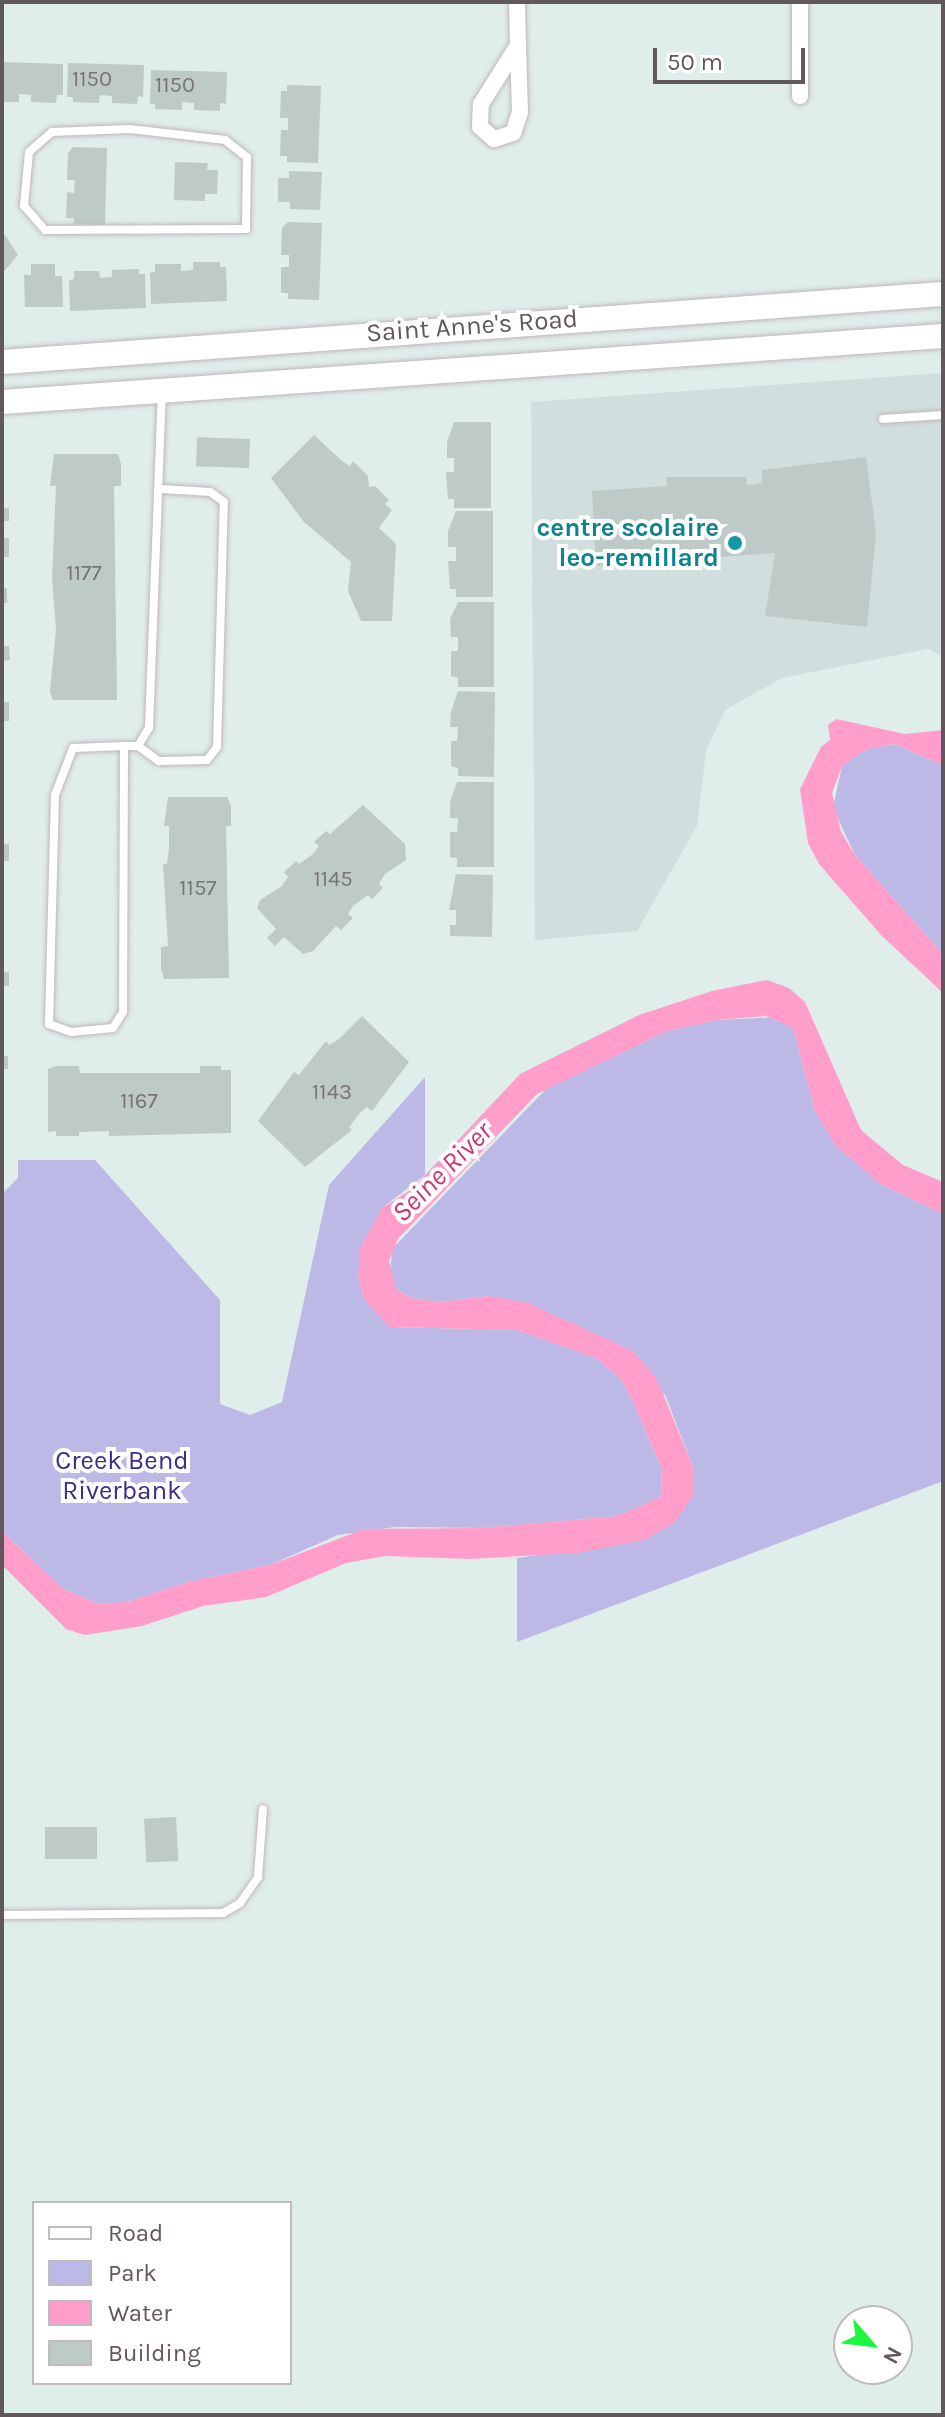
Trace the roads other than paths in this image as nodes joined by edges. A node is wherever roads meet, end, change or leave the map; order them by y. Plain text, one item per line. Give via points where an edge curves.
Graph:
1 (517, 2) edge
2 (800, 2) edge
3 (518, 45) junction
4 (800, 96) dead end
5 (246, 229) joint
6 (943, 294) edge
7 (943, 336) edge
8 (3, 361) edge
9 (162, 390) junction
10 (2, 402) edge
11 (941, 415) edge
12 (883, 419) dead end
13 (161, 489) junction
14 (124, 746) junction
15 (138, 746) junction
16 (263, 1809) dead end
17 (2, 1915) edge

1 - 3 street
2 - 4 street
3 - 3 street via 481,104 480,127 494,139 513,133 520,112
5 - 5 lane via 247,157 225,140 130,129 52,132 29,152 24,206 45,230
6 - 8 main road, Saint Anne's Road
7 - 9 main road, Saint Anne's Road
9 - 10 main road, Saint Anne's Road
9 - 13 lane
11 - 12 lane
13 - 15 lane via 149,728
13 - 15 lane via 210,492 224,502 217,747 207,760 159,761
14 - 14 lane via 73,748 55,795 49,1024 71,1032 113,1028 123,1012
14 - 15 lane
16 - 17 lane via 258,1877 240,1903 223,1913

